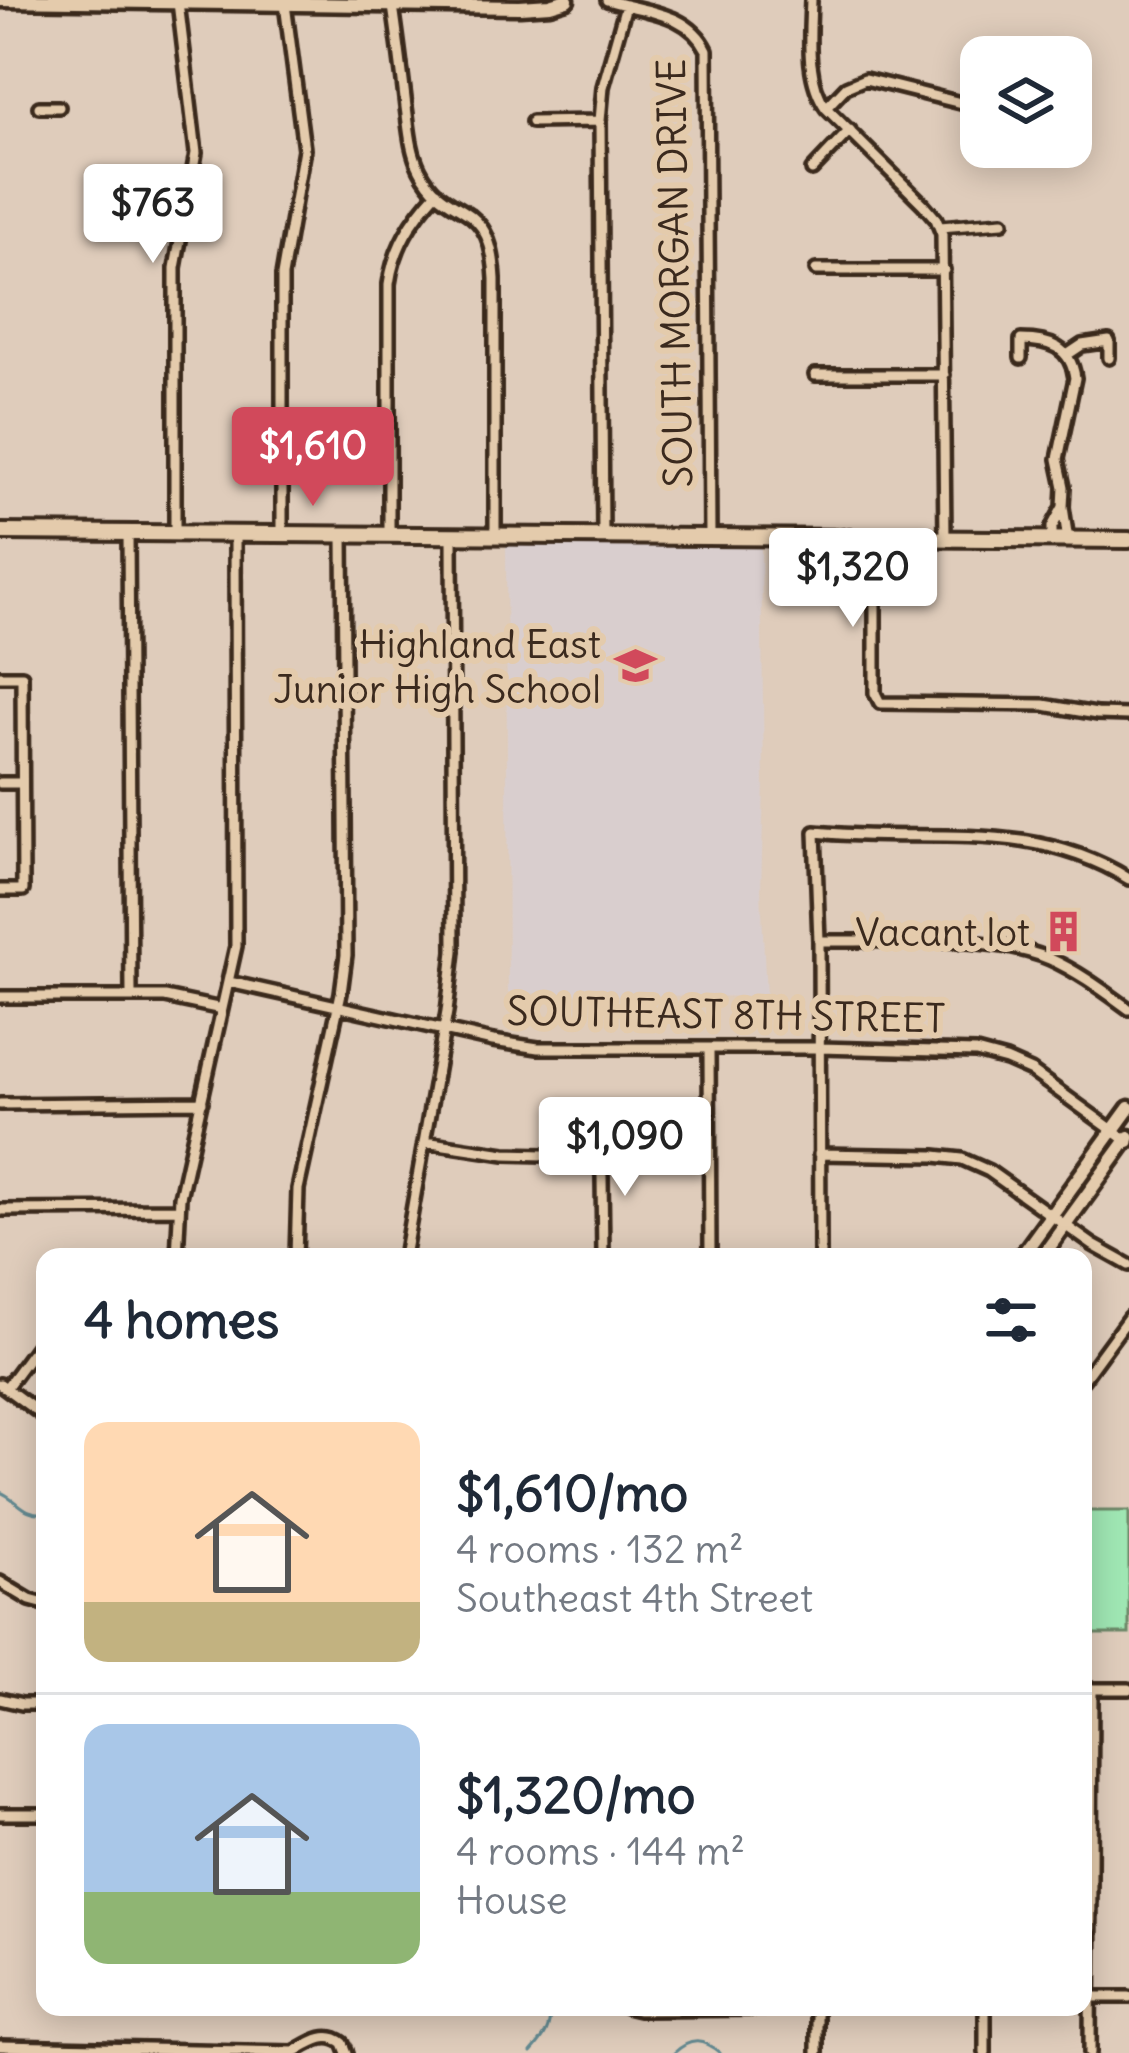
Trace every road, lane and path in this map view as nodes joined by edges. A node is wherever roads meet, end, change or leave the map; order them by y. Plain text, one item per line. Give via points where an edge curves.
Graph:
1 (0, 0) edge
2 (566, 0) edge
3 (608, 0) edge
4 (811, 0) edge
5 (178, 2) edge
6 (285, 4) junction
7 (393, 5) junction
8 (626, 5) junction
9 (960, 103) edge
10 (58, 106) dead end
11 (39, 107) dead end
12 (826, 108) junction
13 (532, 122) dead end
14 (600, 122) junction
15 (850, 130) junction
16 (812, 170) dead end
17 (437, 192) junction
18 (1003, 222) dead end
19 (940, 227) junction
20 (816, 270) dead end
21 (944, 270) junction
22 (1067, 355) junction
23 (1022, 358) dead end
24 (1109, 358) dead end
25 (944, 375) junction
26 (815, 376) dead end
27 (1063, 507) junction
28 (0, 532) edge
29 (128, 532) junction
30 (176, 533) junction
31 (235, 533) junction
32 (282, 533) junction
33 (344, 534) junction
34 (389, 534) junction
35 (452, 535) junction
36 (495, 535) junction
37 (603, 536) junction
38 (710, 537) junction
39 (875, 539) junction
40 (945, 539) junction
41 (1052, 541) junction
42 (1069, 541) junction
43 (1129, 541) edge
44 (0, 676) edge
45 (1129, 715) edge
46 (0, 783) edge
47 (21, 783) junction
48 (1129, 879) edge
49 (0, 890) edge
50 (819, 941) junction
51 (229, 982) junction
52 (130, 996) junction
53 (0, 997) edge
54 (338, 1007) junction
55 (1129, 1009) edge
56 (222, 1010) junction
57 (443, 1030) junction
58 (709, 1048) junction
59 (819, 1048) junction
60 (202, 1102) junction
61 (0, 1104) edge
62 (1129, 1108) edge
63 (1114, 1130) junction
64 (1128, 1140) edge
65 (424, 1142) junction
66 (819, 1154) junction
67 (178, 1209) junction
68 (0, 1210) edge
69 (1052, 1215) junction
70 (1065, 1225) junction
71 (177, 1248) edge
72 (296, 1248) edge
73 (406, 1248) edge
74 (603, 1248) edge
75 (710, 1248) edge
76 (820, 1248) edge
77 (1028, 1248) edge
78 (1048, 1248) edge
79 (1129, 1265) edge
80 (1129, 1317) edge
81 (36, 1346) edge
82 (1092, 1368) edge
83 (3, 1386) edge
84 (36, 1410) edge
85 (0, 1582) edge
86 (36, 1602) edge
87 (1092, 1689) edge
88 (1129, 1689) edge
89 (0, 1699) edge
90 (36, 1704) edge
91 (0, 1814) edge
92 (36, 1814) edge
93 (1092, 1997) edge
94 (1129, 1997) edge
95 (818, 2016) edge
96 (985, 2016) edge
97 (1088, 2016) edge
98 (0, 2046) edge
99 (294, 2053) edge
100 (346, 2053) edge
101 (817, 2053) edge
102 (985, 2053) edge
103 (1090, 2053) edge

1 - 5 street
2 - 7 street via 538,7
3 - 8 street, SOUTH MORGAN DRIVE
4 - 12 street via 813,85
5 - 6 street
5 - 30 street via 196,153 175,268
6 - 7 street
6 - 32 street via 304,149 282,276
7 - 17 street via 413,148
8 - 14 street
8 - 38 street, SOUTH MORGAN DRIVE via 684,23 706,50
9 - 12 street via 866,79
10 - 11 street
12 - 15 street
13 - 14 street
14 - 37 street
15 - 16 street
15 - 19 street
17 - 34 street via 404,236 389,284
17 - 36 street via 478,221 494,261
18 - 19 street
19 - 21 street
20 - 21 street
21 - 25 street
22 - 23 street via 1049,342 1021,340
22 - 24 street via 1109,341
22 - 27 street via 1075,378 1058,459
25 - 26 street
25 - 40 street
27 - 41 street
27 - 42 street
28 - 29 main road
29 - 30 main road
29 - 52 street
30 - 31 main road
31 - 32 main road
31 - 51 street via 236,946
32 - 33 main road
33 - 34 main road
33 - 54 street via 346,956
34 - 35 main road
35 - 36 main road
35 - 57 street via 454,952
36 - 37 main road
37 - 38 main road
38 - 39 main road
39 - 40 main road
39 - 45 street via 880,704
40 - 41 main road
41 - 42 main road
42 - 43 main road
44 - 47 street via 22,676
46 - 47 street
47 - 49 street via 22,890
48 - 50 street via 1041,842 815,832
50 - 55 street via 1020,950 1074,971
50 - 59 street
51 - 54 street, SOUTHEAST 8TH STREET
51 - 56 street
52 - 53 street
52 - 56 street
54 - 57 street, SOUTHEAST 8TH STREET
54 - 72 street via 298,1189
56 - 60 street
57 - 58 street, SOUTHEAST 8TH STREET via 557,1049
57 - 65 street
58 - 59 street, SOUTHEAST 8TH STREET
58 - 75 street
59 - 63 street, SOUTHEAST 8TH STREET via 994,1056 1031,1071
59 - 66 street
60 - 61 street
60 - 67 street
62 - 63 street
63 - 64 street, SOUTHEAST 8TH STREET
63 - 69 street
64 - 70 street
65 - 73 street
65 - 74 street via 596,1161
66 - 69 street via 962,1159
66 - 76 street
67 - 68 street
67 - 71 street
69 - 70 street
69 - 77 street
70 - 78 street
70 - 79 street
80 - 82 street
81 - 83 street
83 - 84 street
85 - 86 street
87 - 88 street
89 - 90 street
91 - 92 street
93 - 94 street
95 - 101 street
96 - 102 street
97 - 103 street
98 - 99 street
99 - 100 street via 328,2037 344,2043

